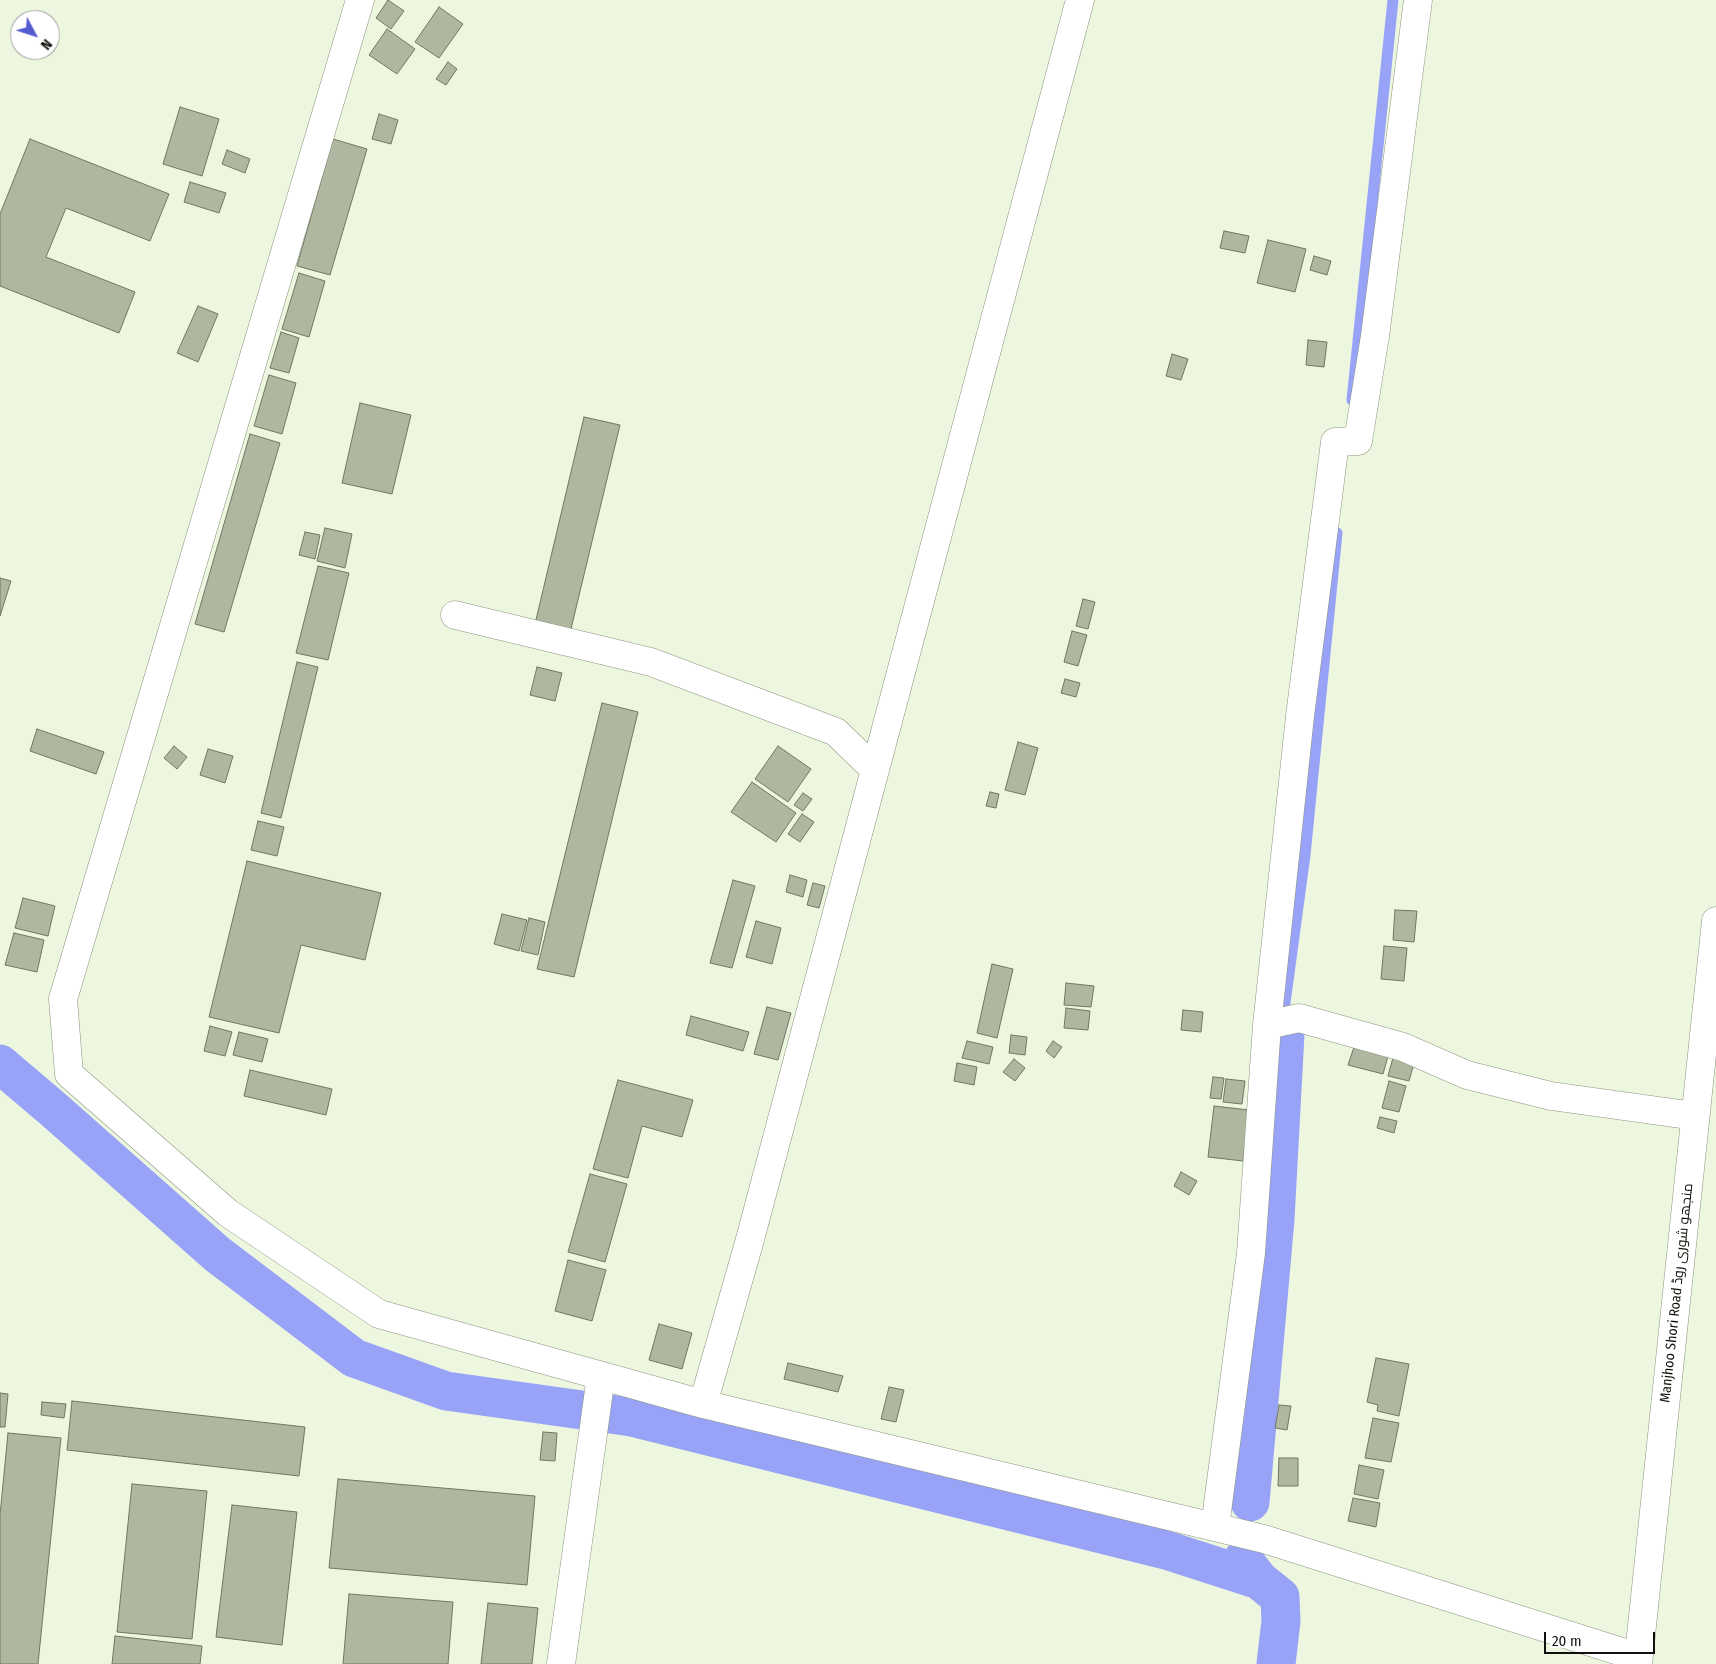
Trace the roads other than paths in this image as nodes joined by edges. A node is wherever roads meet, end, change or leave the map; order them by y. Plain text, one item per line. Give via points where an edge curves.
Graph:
1 (360, 0) edge
2 (1080, 0) edge
3 (1418, 0) edge
4 (455, 615) dead end
5 (875, 770) junction
6 (1716, 921) edge
7 (1267, 1025) junction
8 (1695, 1116) junction
9 (601, 1376) junction
10 (703, 1404) junction
11 (1215, 1527) junction
12 (1638, 1660) edge
13 (561, 1664) edge

1 - 9 street via 63,999 70,1074 228,1213 379,1314
2 - 5 street
3 - 7 street via 1375,336 1347,442 1300,716
4 - 5 street via 660,666 836,732
5 - 10 street
6 - 8 street, Manjhoo Shori Road منجھو شوری روڈ
7 - 8 street via 1299,1018 1403,1048 1467,1075 1551,1096
7 - 11 street via 1251,1253
8 - 12 street, Manjhoo Shori Road منجھو شوری روڈ
9 - 10 street
9 - 13 street
10 - 11 street
11 - 12 street via 1264,1538

